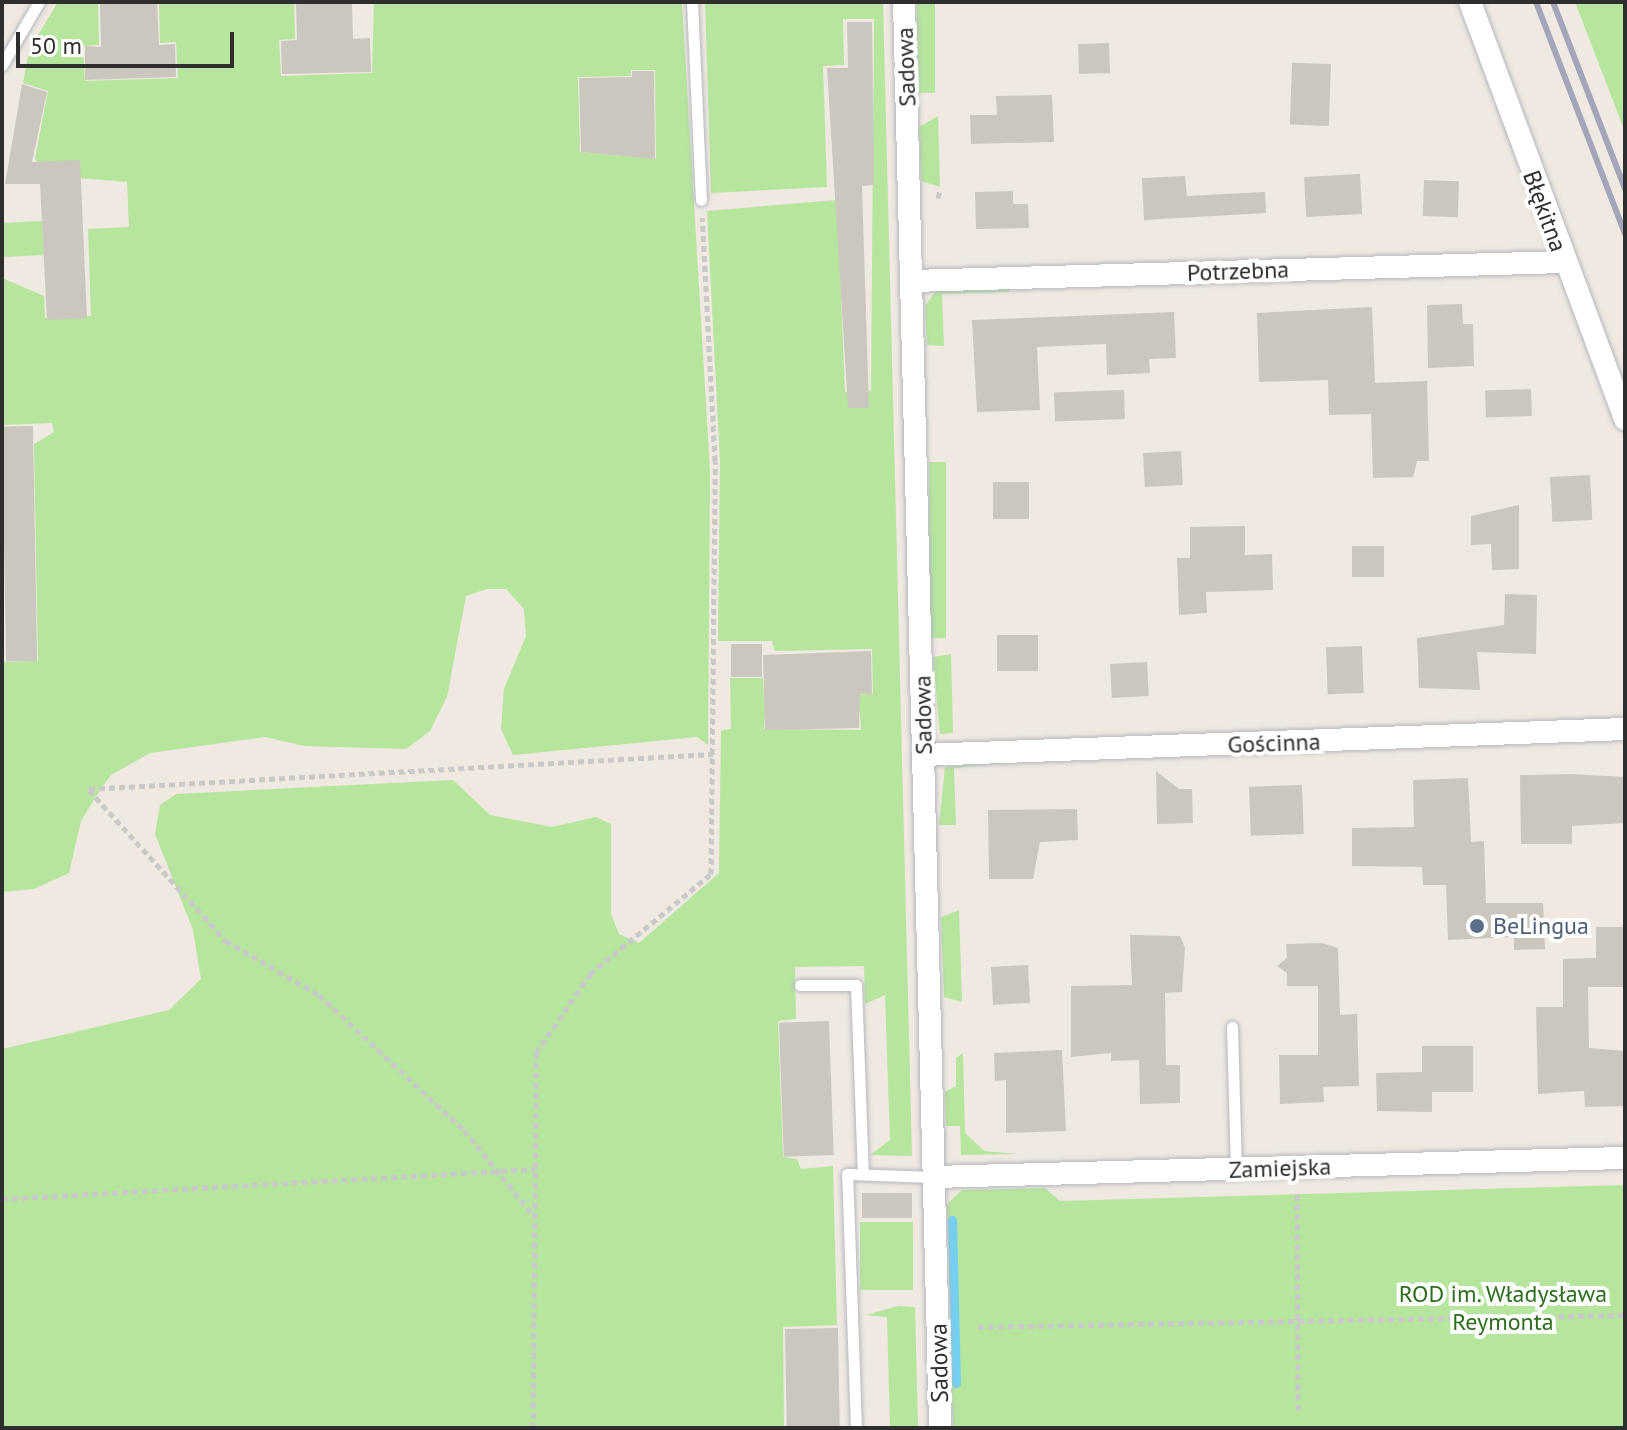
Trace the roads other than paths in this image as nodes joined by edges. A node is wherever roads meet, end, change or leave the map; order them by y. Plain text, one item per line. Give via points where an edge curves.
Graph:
1 (39, 2) edge
2 (692, 2) edge
3 (904, 2) edge
4 (1470, 2) edge
5 (2, 65) edge
6 (701, 200) road end
7 (1563, 262) junction
8 (912, 281) junction
9 (1625, 419) edge
10 (1625, 729) edge
11 (923, 755) junction
12 (800, 985) dead end
13 (1232, 1027) dead end
14 (1625, 1158) edge
15 (1236, 1169) junction
16 (863, 1172) junction
17 (934, 1177) junction
18 (856, 1428) edge
19 (940, 1428) edge

1 - 5 lane
2 - 6 lane
3 - 8 street, Sadowa
4 - 7 street, Błękitna
7 - 8 street, Potrzebna
7 - 9 street, Błękitna
8 - 11 street, Sadowa
10 - 11 street, Gościnna
11 - 17 street, Sadowa
12 - 16 lane via 856,985
13 - 15 lane
14 - 15 street, Zamiejska
15 - 17 street, Zamiejska
16 - 17 lane
16 - 18 lane via 847,1174
17 - 19 street, Sadowa

